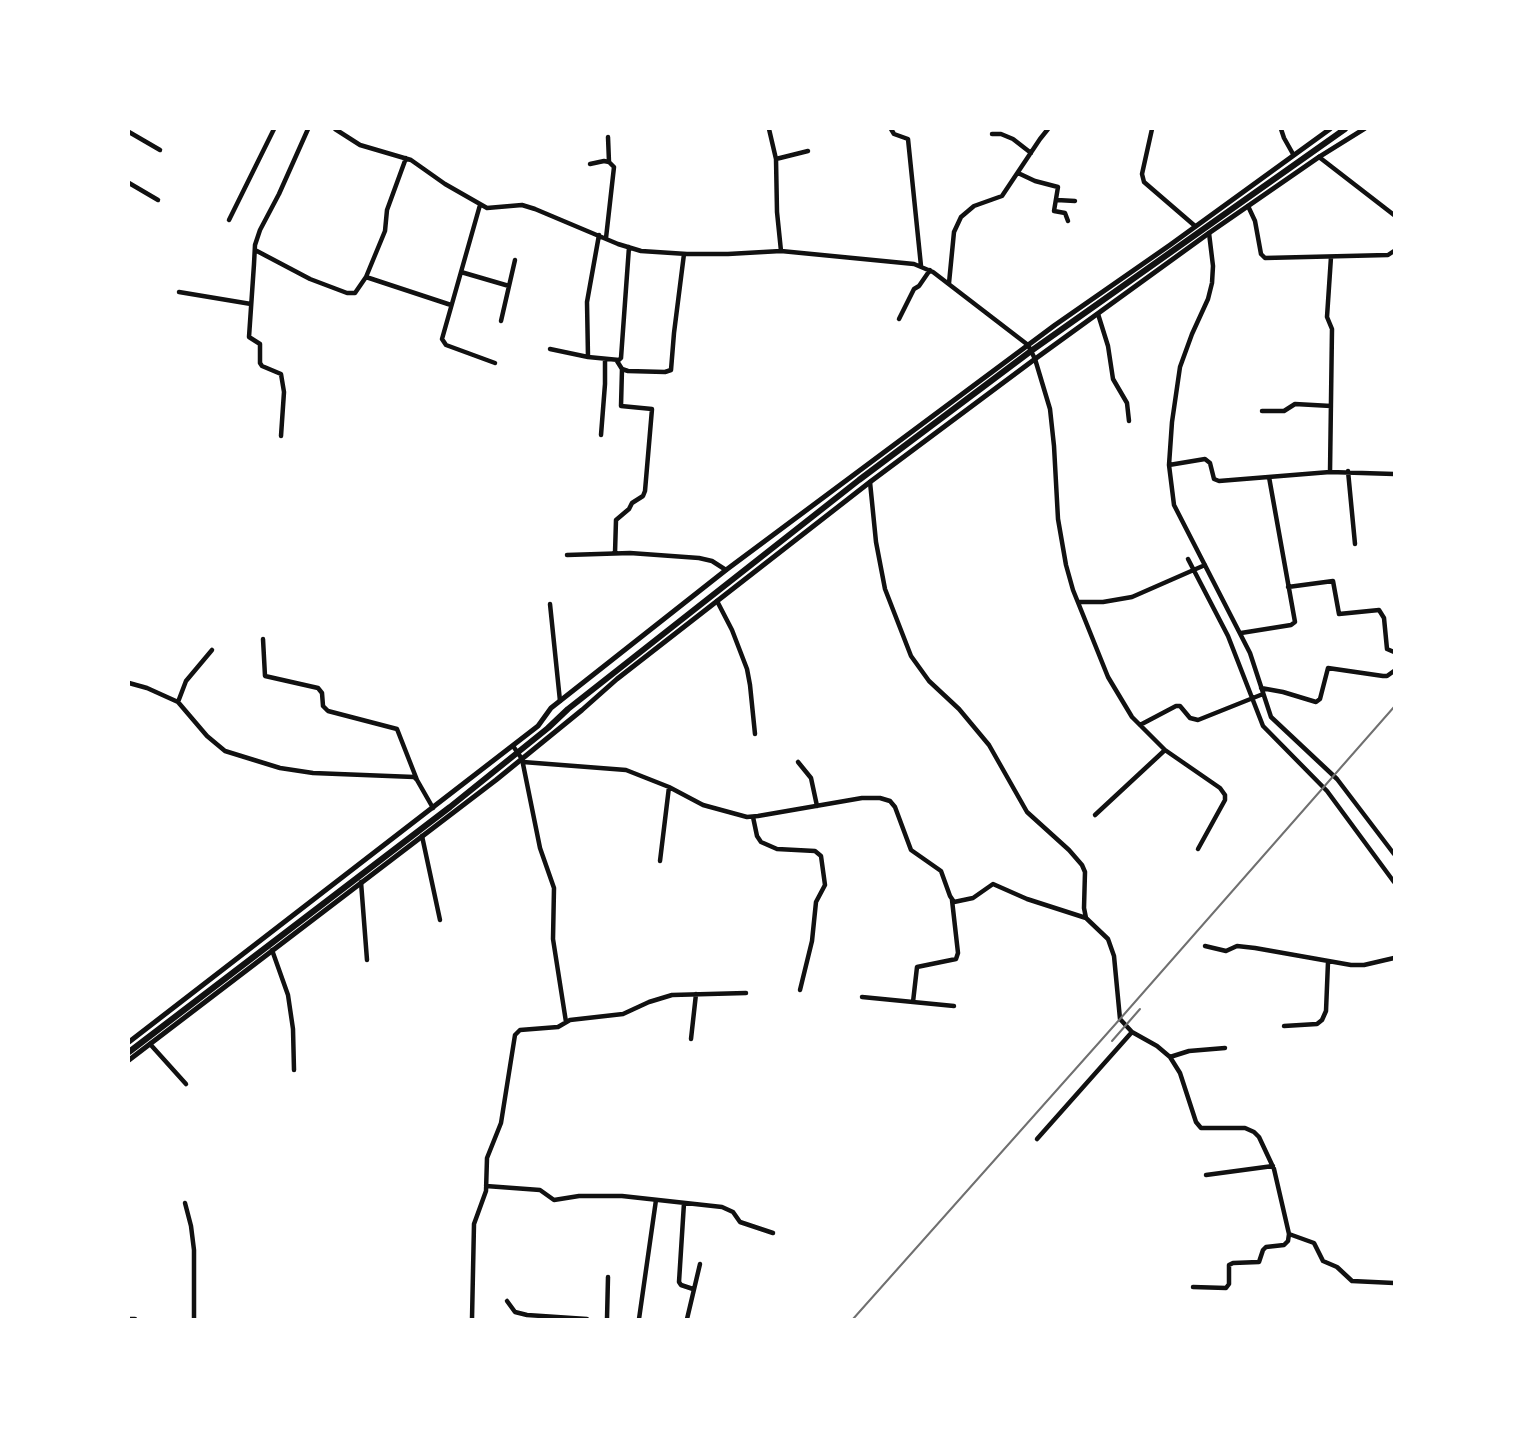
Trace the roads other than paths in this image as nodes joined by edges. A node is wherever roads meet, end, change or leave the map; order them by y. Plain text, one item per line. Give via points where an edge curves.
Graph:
1 (274, 129) edge
2 (308, 129) edge
3 (335, 129) edge
4 (770, 129) edge
5 (891, 129) edge
6 (1048, 129) edge
7 (1152, 129) edge
8 (1281, 129) edge
9 (1330, 129) edge
10 (1346, 129) edge
11 (1364, 129) edge
12 (129, 132) edge
13 (1001, 132) edge
14 (992, 134) dead end
15 (608, 138) dead end
16 (160, 150) dead end
17 (808, 151) dead end
18 (1031, 153) junction
19 (1293, 154) junction
20 (1319, 157) junction
21 (406, 158) junction
22 (776, 159) junction
23 (609, 162) junction
24 (590, 164) dead end
25 (1018, 173) junction
26 (129, 183) edge
27 (158, 200) dead end
28 (1057, 200) junction
29 (1075, 201) dead end
30 (480, 205) junction
31 (1248, 206) junction
32 (1394, 215) edge
33 (229, 220) dead end
34 (1068, 221) dead end
35 (1193, 226) junction
36 (1209, 233) junction
37 (598, 234) junction
38 (606, 238) junction
39 (629, 247) junction
40 (255, 250) junction
41 (781, 250) junction
42 (1394, 251) edge
43 (684, 254) junction
44 (1331, 257) junction
45 (515, 260) dead end
46 (921, 266) junction
47 (930, 270) junction
48 (461, 272) junction
49 (366, 277) junction
50 (949, 283) junction
51 (509, 286) junction
52 (179, 292) dead end
53 (251, 304) junction
54 (451, 305) junction
55 (1098, 314) junction
56 (899, 319) dead end
57 (501, 321) dead end
58 (1028, 345) junction
59 (550, 349) dead end
60 (588, 357) junction
61 (605, 359) junction
62 (1035, 359) junction
63 (617, 361) junction
64 (495, 363) dead end
65 (622, 369) junction
66 (1331, 406) junction
67 (1262, 411) dead end
68 (1129, 421) dead end
69 (601, 435) dead end
70 (281, 436) dead end
71 (1169, 465) junction
72 (1348, 471) junction
73 (1330, 472) junction
74 (1394, 474) edge
75 (1269, 477) junction
76 (870, 482) junction
77 (1354, 544) dead end
78 (615, 553) junction
79 (567, 555) dead end
80 (1188, 559) dead end
81 (1205, 565) junction
82 (726, 570) junction
83 (1195, 571) junction
84 (1288, 587) junction
85 (717, 601) junction
86 (1078, 602) junction
87 (550, 604) dead end
88 (1241, 633) junction
89 (262, 639) dead end
90 (212, 650) dead end
91 (1394, 652) edge
92 (1394, 671) edge
93 (129, 683) edge
94 (1261, 693) junction
95 (1252, 698) junction
96 (560, 700) junction
97 (178, 702) junction
98 (1140, 725) junction
99 (755, 734) dead end
100 (513, 746) junction
101 (1165, 750) junction
102 (522, 760) junction
103 (798, 762) dead end
104 (417, 780) junction
105 (669, 787) junction
106 (817, 806) junction
107 (433, 808) junction
108 (1095, 815) dead end
109 (753, 817) junction
110 (422, 836) junction
111 (1198, 849) dead end
112 (1394, 854) edge
113 (660, 861) dead end
114 (361, 882) junction
115 (1394, 882) edge
116 (952, 900) junction
117 (1086, 918) junction
118 (441, 920) dead end
119 (1205, 946) dead end
120 (272, 950) junction
121 (1394, 958) edge
122 (367, 960) dead end
123 (1328, 962) junction
124 (800, 990) dead end
125 (746, 993) dead end
126 (696, 994) junction
127 (862, 997) dead end
128 (913, 1002) junction
129 (954, 1006) dead end
130 (566, 1022) junction
131 (1284, 1026) dead end
132 (1132, 1032) junction
133 (691, 1039) dead end
134 (129, 1042) edge
135 (150, 1044) junction
136 (1225, 1048) dead end
137 (129, 1053) edge
138 (1170, 1057) junction
139 (129, 1060) edge
140 (294, 1071) dead end
141 (186, 1084) dead end
142 (1037, 1139) dead end
143 (1274, 1166) junction
144 (1206, 1175) dead end
145 (486, 1186) junction
146 (656, 1200) junction
147 (185, 1203) dead end
148 (684, 1203) junction
149 (773, 1233) dead end
150 (1288, 1234) junction
151 (700, 1264) dead end
152 (608, 1277) dead end
153 (1394, 1283) edge
154 (1193, 1287) dead end
155 (693, 1289) junction
156 (507, 1301) dead end
157 (557, 1318) edge
158 (129, 1319) edge
159 (135, 1319) edge
160 (194, 1319) edge
161 (472, 1319) edge
162 (586, 1319) edge
163 (607, 1319) edge
164 (639, 1319) edge
165 (687, 1319) edge

1 - 33 street
2 - 40 street via 260,230
3 - 21 street via 360,145
4 - 22 street
5 - 46 street via 908,142
6 - 18 street
7 - 35 street via 1142,174 1144,182
8 - 19 street
9 - 19 street
10 - 137 main road via 1030,351 859,480 450,807
11 - 20 street
12 - 16 street
13 - 14 street
13 - 18 street
15 - 23 street
17 - 22 street
18 - 25 street
19 - 35 street
20 - 31 street
20 - 32 street
21 - 30 street
21 - 49 street via 387,210 385,231
22 - 41 street
23 - 24 street
23 - 38 street via 615,171
25 - 28 street via 1058,187
25 - 50 street via 1002,196 974,206 961,217 954,232
26 - 27 street
28 - 29 street
28 - 34 street via 1054,211 1065,213
30 - 37 street via 495,209 522,205
30 - 48 street
31 - 36 street
31 - 44 street via 1264,258
35 - 58 street
36 - 55 street
36 - 71 street via 1212,283 1180,367
37 - 38 street
37 - 60 street via 586,302
38 - 39 street
39 - 43 street
39 - 63 street via 621,358
40 - 49 street via 310,279 351,294 358,291
40 - 53 street
41 - 43 street
41 - 46 street
42 - 44 street via 1388,255
43 - 65 street via 671,370
44 - 66 street via 1327,316 1332,329
45 - 51 street
46 - 47 street
47 - 50 street
47 - 56 street
48 - 51 street
48 - 54 street
49 - 54 street
50 - 58 street
51 - 57 street
52 - 53 street
53 - 70 street via 249,337 260,344 262,366 278,372 282,378
54 - 64 street via 442,342
55 - 62 street
55 - 68 street via 1113,379 1126,403
58 - 62 street
58 - 82 street
59 - 60 street
60 - 61 street
61 - 63 street
61 - 69 street
62 - 76 street
62 - 86 street via 1050,409 1058,519
63 - 65 street
65 - 78 street via 621,406 652,410 645,491 616,519
66 - 67 street via 1294,404 1284,411
66 - 73 street
71 - 75 street via 1205,459 1216,481
71 - 81 street via 1174,505
72 - 73 street
72 - 74 street
72 - 77 street
73 - 75 street
75 - 84 street
76 - 85 street
76 - 117 street via 885,589 911,656 989,745 1028,812 1082,865
78 - 79 street
78 - 82 street via 699,558
80 - 83 street
81 - 83 street
81 - 88 street
82 - 96 street
83 - 86 street via 1132,597
83 - 95 street via 1228,636
84 - 88 street via 1294,624
84 - 91 street via 1333,581 1339,614 1379,610 1384,618 1386,649
85 - 99 street via 747,669
85 - 102 street via 616,679
86 - 98 street via 1108,677
87 - 96 street
88 - 94 street
89 - 104 street via 265,676 318,688 327,711 397,729
90 - 97 street via 186,681
92 - 94 street via 1383,676 1328,668 1316,702 1283,692
93 - 97 street
94 - 95 street
94 - 112 street via 1271,717 1338,779
95 - 98 street via 1198,720 1176,706
95 - 115 street via 1263,726 1324,787
96 - 100 street via 538,726
97 - 104 street via 225,751 280,768
98 - 101 street
100 - 102 street
100 - 107 street
101 - 108 street
101 - 111 street via 1225,795
102 - 105 street via 626,770
102 - 110 street
102 - 130 street via 540,848 554,888 553,939
103 - 106 street via 811,778
104 - 107 street
105 - 109 street via 703,805
105 - 113 street
106 - 109 street
106 - 116 street via 862,798 890,801 899,814 911,850 941,871
107 - 134 street
109 - 124 street via 761,842 777,849 815,851 821,856 825,885 816,902 812,941
110 - 114 street
110 - 118 street
114 - 120 street
114 - 122 street
116 - 117 street via 973,898 988,886 997,885
116 - 128 street via 958,956 917,967
117 - 132 street via 1104,933 1112,947 1120,1019
119 - 123 street via 1226,951 1237,946 1255,948
120 - 135 street
120 - 140 street via 288,995
121 - 123 street via 1364,965
123 - 131 street via 1326,1011 1322,1020 1317,1024
125 - 126 street
126 - 130 street via 663,997 612,1016
126 - 133 street
127 - 128 street
128 - 129 street
130 - 145 street via 558,1028 520,1030 515,1035 501,1123 487,1158
132 - 138 street
132 - 142 street
135 - 139 street
135 - 141 street
136 - 138 street
138 - 143 street via 1201,1128 1245,1128 1254,1132
143 - 144 street
143 - 150 street
145 - 146 street via 540,1190 554,1200 604,1196
145 - 161 street via 474,1224
146 - 148 street
146 - 164 street
147 - 160 street via 194,1250
148 - 149 street via 730,1209 740,1222
148 - 155 street via 679,1282
150 - 153 street via 1314,1243 1323,1261 1337,1267 1352,1281
150 - 154 street via 1284,1245 1266,1247 1259,1262 1229,1265 1226,1288
151 - 155 street
152 - 163 street
155 - 165 street
156 - 157 street via 522,1314
157 - 162 street
158 - 159 street

